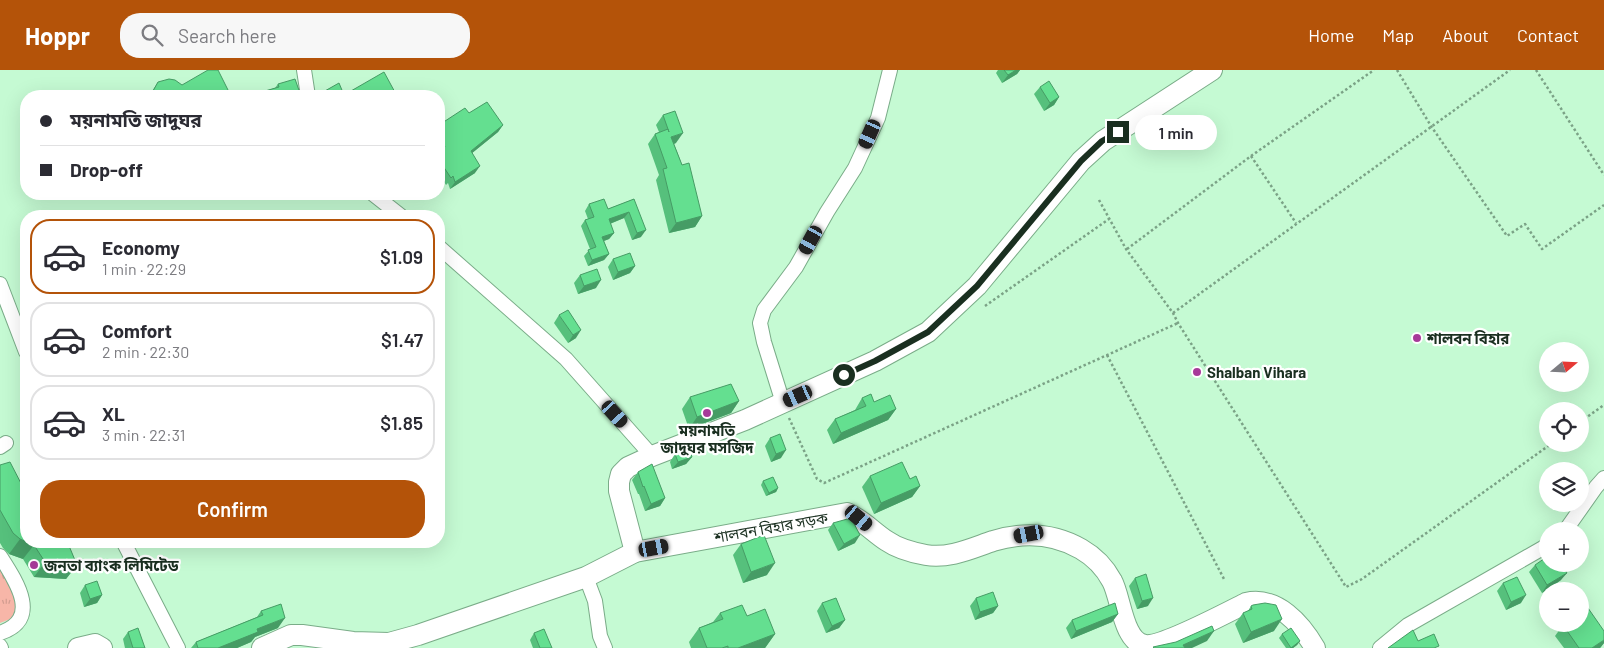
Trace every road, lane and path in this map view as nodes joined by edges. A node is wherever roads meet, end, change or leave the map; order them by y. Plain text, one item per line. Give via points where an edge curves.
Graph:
1 (304, 70) edge
2 (890, 70) edge
3 (1212, 70) edge
4 (1374, 70) edge
5 (1397, 70) edge
6 (1510, 70) edge
7 (1536, 70) edge
8 (307, 90) edge
9 (1431, 126) junction
10 (1251, 156) junction
11 (1604, 175) edge
12 (381, 200) edge
13 (1099, 200) dead end
14 (1604, 205) edge
15 (393, 210) edge
16 (1109, 219) junction
17 (1296, 223) junction
18 (1126, 250) junction
19 (445, 252) edge
20 (0, 284) edge
21 (985, 306) dead end
22 (1173, 313) junction
23 (1178, 323) junction
24 (20, 336) edge
25 (1107, 355) junction
26 (783, 403) junction
27 (1604, 405) edge
28 (1589, 416) edge
29 (1539, 452) edge
30 (652, 456) junction
31 (1604, 478) edge
32 (1571, 522) edge
33 (127, 548) edge
34 (1539, 551) edge
35 (634, 552) junction
36 (0, 556) edge
37 (586, 577) junction
38 (1224, 579) dead end
39 (0, 633) edge
40 (78, 648) edge
41 (102, 648) edge
42 (178, 648) edge
43 (262, 648) edge
44 (605, 648) edge
45 (1315, 648) edge
46 (1380, 648) edge

1 - 8 street
2 - 26 street via 878,118 855,168 796,267 764,310 760,323
3 - 26 main road via 1102,141 1081,161 977,286 928,332 875,361
4 - 10 path
5 - 9 path
6 - 9 path
7 - 11 path
9 - 14 path via 1507,236 1525,224 1542,249
9 - 17 path
10 - 17 path
10 - 18 path
12 - 15 street
13 - 16 path
16 - 18 path
16 - 21 path
17 - 22 path
18 - 22 path
19 - 30 street via 566,359
20 - 24 street
22 - 23 path
23 - 25 path
23 - 29 path via 1346,587 1362,579
25 - 26 path via 824,483 817,479
25 - 38 path
26 - 30 main road
27 - 28 path
30 - 35 main road via 628,467 619,482 621,505
31 - 32 street
33 - 42 street
34 - 46 street via 1408,625
35 - 37 main road
35 - 45 main road, শালবন বিহার সড়ক via 847,513 859,518 888,543 928,555 959,553 1029,534 1054,537 1097,559 1113,582 1135,642 1149,645 1256,601 1276,606 1292,617
36 - 39 street via 20,592 24,611 16,624
37 - 43 main road via 389,643 291,635
37 - 44 street
40 - 41 main road via 94,644

